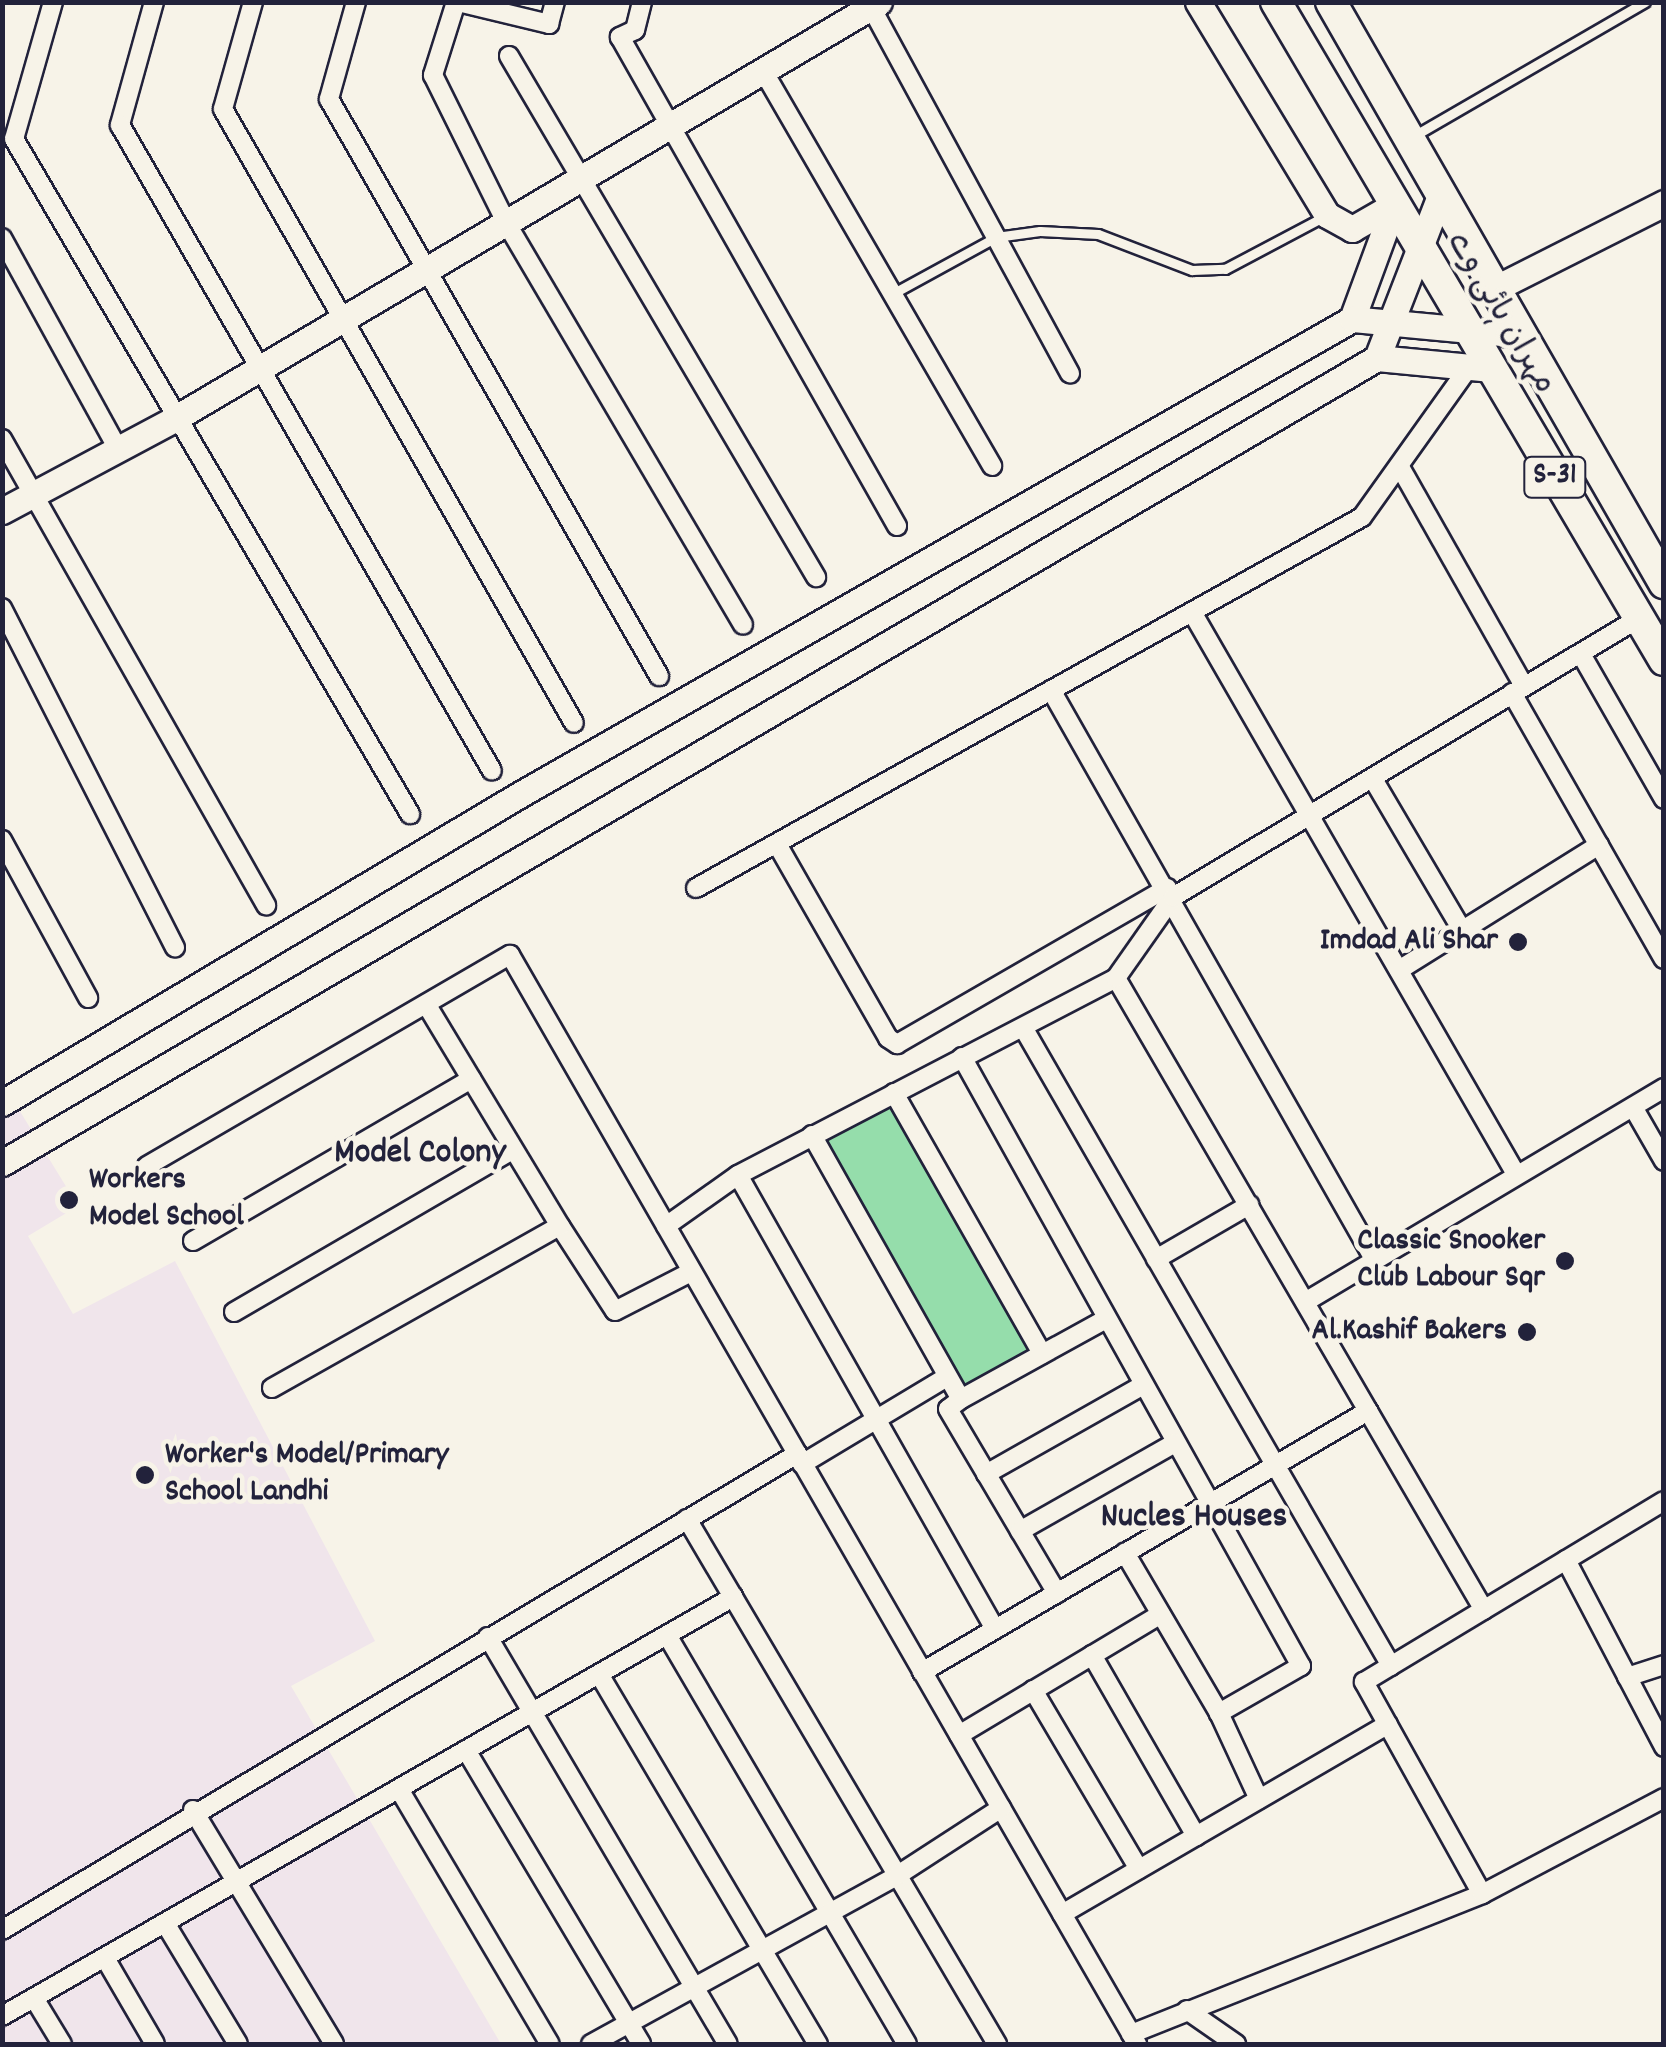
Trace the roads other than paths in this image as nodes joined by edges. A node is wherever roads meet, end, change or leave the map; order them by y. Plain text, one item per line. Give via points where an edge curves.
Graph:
1 (53, 2) edge
2 (154, 2) edge
3 (252, 2) edge
4 (356, 2) edge
5 (457, 2) edge
6 (554, 2) edge
7 (642, 2) edge
8 (1198, 2) edge
9 (1276, 2) edge
10 (1331, 2) edge
11 (1645, 2) edge
12 (873, 4) edge
13 (509, 56) dead end
14 (765, 74) junction
15 (674, 127) junction
16 (1410, 139) junction
17 (584, 180) junction
18 (1441, 193) junction
19 (1664, 204) edge
20 (1394, 205) junction
21 (1327, 215) junction
22 (508, 224) junction
23 (996, 237) junction
24 (2, 238) edge
25 (1420, 248) junction
26 (429, 270) junction
27 (1494, 288) junction
28 (892, 294) junction
29 (344, 319) junction
30 (1352, 319) junction
31 (1390, 322) junction
32 (1468, 330) junction
33 (1520, 334) junction
34 (1376, 358) junction
35 (260, 368) junction
36 (1480, 368) junction
37 (1070, 374) dead end
38 (174, 419) junction
39 (2, 440) edge
40 (118, 449) junction
41 (992, 466) dead end
42 (1400, 467) junction
43 (34, 494) junction
44 (2, 511) edge
45 (897, 526) dead end
46 (816, 577) dead end
47 (1664, 583) edge
48 (2, 608) edge
49 (1192, 612) junction
50 (1639, 618) junction
51 (743, 625) dead end
52 (1581, 654) junction
53 (1664, 660) edge
54 (659, 676) dead end
55 (1051, 690) junction
56 (1518, 690) junction
57 (574, 724) dead end
58 (492, 770) dead end
59 (1374, 779) junction
60 (1664, 799) edge
61 (410, 814) dead end
62 (1310, 815) junction
63 (2, 840) edge
64 (777, 844) junction
65 (1598, 845) junction
66 (696, 888) dead end
67 (1170, 893) junction
68 (266, 905) dead end
69 (1462, 930) junction
70 (175, 948) dead end
71 (1664, 959) edge
72 (1399, 970) junction
73 (1116, 978) junction
74 (88, 998) dead end
75 (426, 1004) junction
76 (1024, 1029) junction
77 (962, 1057) junction
78 (470, 1080) junction
79 (1664, 1088) edge
80 (894, 1092) junction
81 (2, 1103) edge
82 (1633, 1107) junction
83 (812, 1135) junction
84 (512, 1150) junction
85 (1664, 1161) edge
86 (2, 1162) edge
87 (147, 1166) dead end
88 (1516, 1174) junction
89 (738, 1175) junction
90 (1249, 1206) junction
91 (560, 1226) junction
92 (666, 1226) junction
93 (192, 1241) dead end
94 (1373, 1258) junction
95 (1156, 1259) junction
96 (691, 1272) junction
97 (1305, 1302) junction
98 (234, 1312) dead end
99 (1106, 1319) junction
100 (1042, 1354) junction
101 (948, 1376) junction
102 (1142, 1385) junction
103 (272, 1388) dead end
104 (961, 1399) junction
105 (1368, 1410) junction
106 (876, 1420) junction
107 (1176, 1443) junction
108 (800, 1459) junction
109 (1275, 1463) junction
110 (986, 1474) junction
111 (1664, 1501) edge
112 (1212, 1503) junction
113 (687, 1520) junction
114 (1020, 1531) junction
115 (1125, 1553) junction
116 (1566, 1560) junction
117 (1056, 1593) junction
118 (733, 1597) junction
119 (1484, 1610) junction
120 (1161, 1614) junction
121 (995, 1629) junction
122 (667, 1635) junction
123 (488, 1637) junction
124 (1092, 1655) junction
125 (1664, 1665) edge
126 (1392, 1666) junction
127 (922, 1672) junction
128 (599, 1674) junction
129 (1627, 1677) junction
130 (1034, 1690) junction
131 (533, 1710) junction
132 (1219, 1714) junction
133 (1388, 1724) junction
134 (958, 1735) junction
135 (1664, 1747) edge
136 (466, 1750) junction
137 (399, 1789) junction
138 (1664, 1798) edge
139 (1259, 1799) junction
140 (1001, 1808) junction
141 (193, 1810) junction
142 (1196, 1836) junction
143 (1139, 1869) junction
144 (898, 1874) junction
145 (238, 1876) junction
146 (1482, 1894) junction
147 (829, 1910) junction
148 (1062, 1914) junction
149 (165, 1923) junction
150 (2, 1930) edge
151 (762, 1950) junction
152 (105, 1958) junction
153 (695, 1988) junction
154 (34, 1998) junction
155 (1187, 2010) junction
156 (2, 2016) edge
157 (629, 2024) junction
158 (1134, 2039) edge
159 (62, 2044) edge
160 (155, 2044) edge
161 (238, 2044) edge
162 (334, 2044) edge
163 (550, 2044) edge
164 (591, 2044) edge
165 (641, 2044) edge
166 (728, 2044) edge
167 (818, 2044) edge
168 (907, 2044) edge
169 (997, 2044) edge
170 (1236, 2044) edge

1 - 38 street via 14,139
2 - 35 street via 120,125
3 - 29 street via 222,109
4 - 26 street via 329,99
5 - 6 street via 549,24
5 - 22 street via 433,75
7 - 15 street via 635,30 620,37
8 - 21 street
9 - 20 main road, مہران ہائی وے / S-31
10 - 16 main road, مہران ہائی وے / S-31
11 - 16 lane
12 - 14 street
12 - 23 street
13 - 17 street
14 - 15 street
14 - 28 street
15 - 17 street
15 - 45 street
16 - 18 main road, مہران ہائی وے / S-31
17 - 22 street
17 - 46 street
18 - 25 street
18 - 27 main road, مہران ہائی وے / S-31
19 - 27 street
20 - 21 street via 1352,228
20 - 25 main road, مہران ہائی وے / S-31
20 - 30 street
21 - 23 lane via 1224,270 1192,270 1098,234 1040,230
22 - 26 street
22 - 51 street
23 - 28 lane
23 - 37 street
24 - 40 street
25 - 31 street
25 - 32 main road, مہران ہائی وے / S-31
26 - 29 street
26 - 54 street
27 - 33 main road, مہران ہائی وے / S-31
28 - 41 street
29 - 35 street
29 - 57 street
30 - 31 street
30 - 81 street via 520,795
31 - 32 street
31 - 34 street
32 - 33 street
32 - 36 main road, مہران ہائی وے / S-31
33 - 47 main road, مہران ہائی وے / S-31
34 - 36 street
34 - 86 street
35 - 38 street
35 - 58 street
36 - 42 street
36 - 50 main road, مہران ہائی وے / S-31
38 - 40 street
38 - 61 street
39 - 43 street
40 - 43 street
42 - 49 street via 1362,517
42 - 56 street
43 - 44 street
43 - 68 street
48 - 70 street
49 - 55 street
49 - 62 street
50 - 52 street
50 - 53 main road, مہران ہائی وے / S-31
52 - 56 street
52 - 60 street
55 - 64 street
55 - 67 street
56 - 59 street
56 - 65 street
59 - 62 street
59 - 69 street
62 - 67 street
62 - 72 street
63 - 74 street
64 - 66 street
64 - 67 street via 897,1044
65 - 69 street
65 - 71 street
67 - 73 street
67 - 94 street
69 - 72 street
72 - 88 street
73 - 76 street
73 - 90 street
75 - 78 street
75 - 87 street
75 - 92 street via 510,955
76 - 77 street
76 - 95 street
77 - 80 street
77 - 99 street
78 - 84 street
78 - 93 street
79 - 82 street
80 - 83 street
80 - 100 street
82 - 85 street
82 - 88 street
83 - 89 street
83 - 101 street
84 - 91 street
84 - 98 street
88 - 94 street
89 - 92 street
89 - 106 street
90 - 95 street
90 - 97 street
91 - 96 street via 614,1311
91 - 103 street
92 - 96 street
94 - 97 street
95 - 109 street
96 - 108 street
97 - 105 street
99 - 100 street
99 - 102 street
100 - 104 street
101 - 104 street
101 - 106 street
102 - 107 street
102 - 110 street
104 - 110 street via 948,1408
105 - 109 street
105 - 119 street
106 - 108 street
106 - 121 street
107 - 112 street
107 - 114 street
108 - 113 street
108 - 127 street
109 - 112 street
109 - 126 street
110 - 114 street
111 - 116 street
112 - 115 street
112 - 132 street via 1301,1666
113 - 118 street
113 - 123 street
114 - 117 street
115 - 117 street
115 - 120 street
116 - 119 street
116 - 129 street
117 - 121 street
118 - 122 street
118 - 144 street
119 - 126 street
120 - 124 street
120 - 132 street
121 - 127 street
122 - 128 street
122 - 147 street
123 - 131 street
123 - 141 street
124 - 130 street
124 - 142 street
125 - 129 street
126 - 133 street via 1364,1682
127 - 134 street
128 - 131 street
128 - 151 street
129 - 135 street
130 - 134 street
130 - 143 street
131 - 136 street
131 - 153 street
132 - 139 street
133 - 139 street
133 - 146 street
134 - 140 street
136 - 137 street
136 - 157 street
137 - 145 street
137 - 163 street
138 - 146 street
139 - 142 street
140 - 144 street
140 - 148 street
141 - 145 street
141 - 150 street
142 - 143 street
143 - 148 street
144 - 147 street
144 - 169 street
145 - 149 street
145 - 162 street
146 - 155 street
147 - 151 street
147 - 168 street
148 - 158 street
149 - 152 street
149 - 161 street
151 - 153 street
151 - 167 street
152 - 154 street
152 - 160 street
153 - 157 street
153 - 166 street
154 - 156 street
154 - 159 street
155 - 158 street
155 - 170 street
157 - 164 street
157 - 165 street

